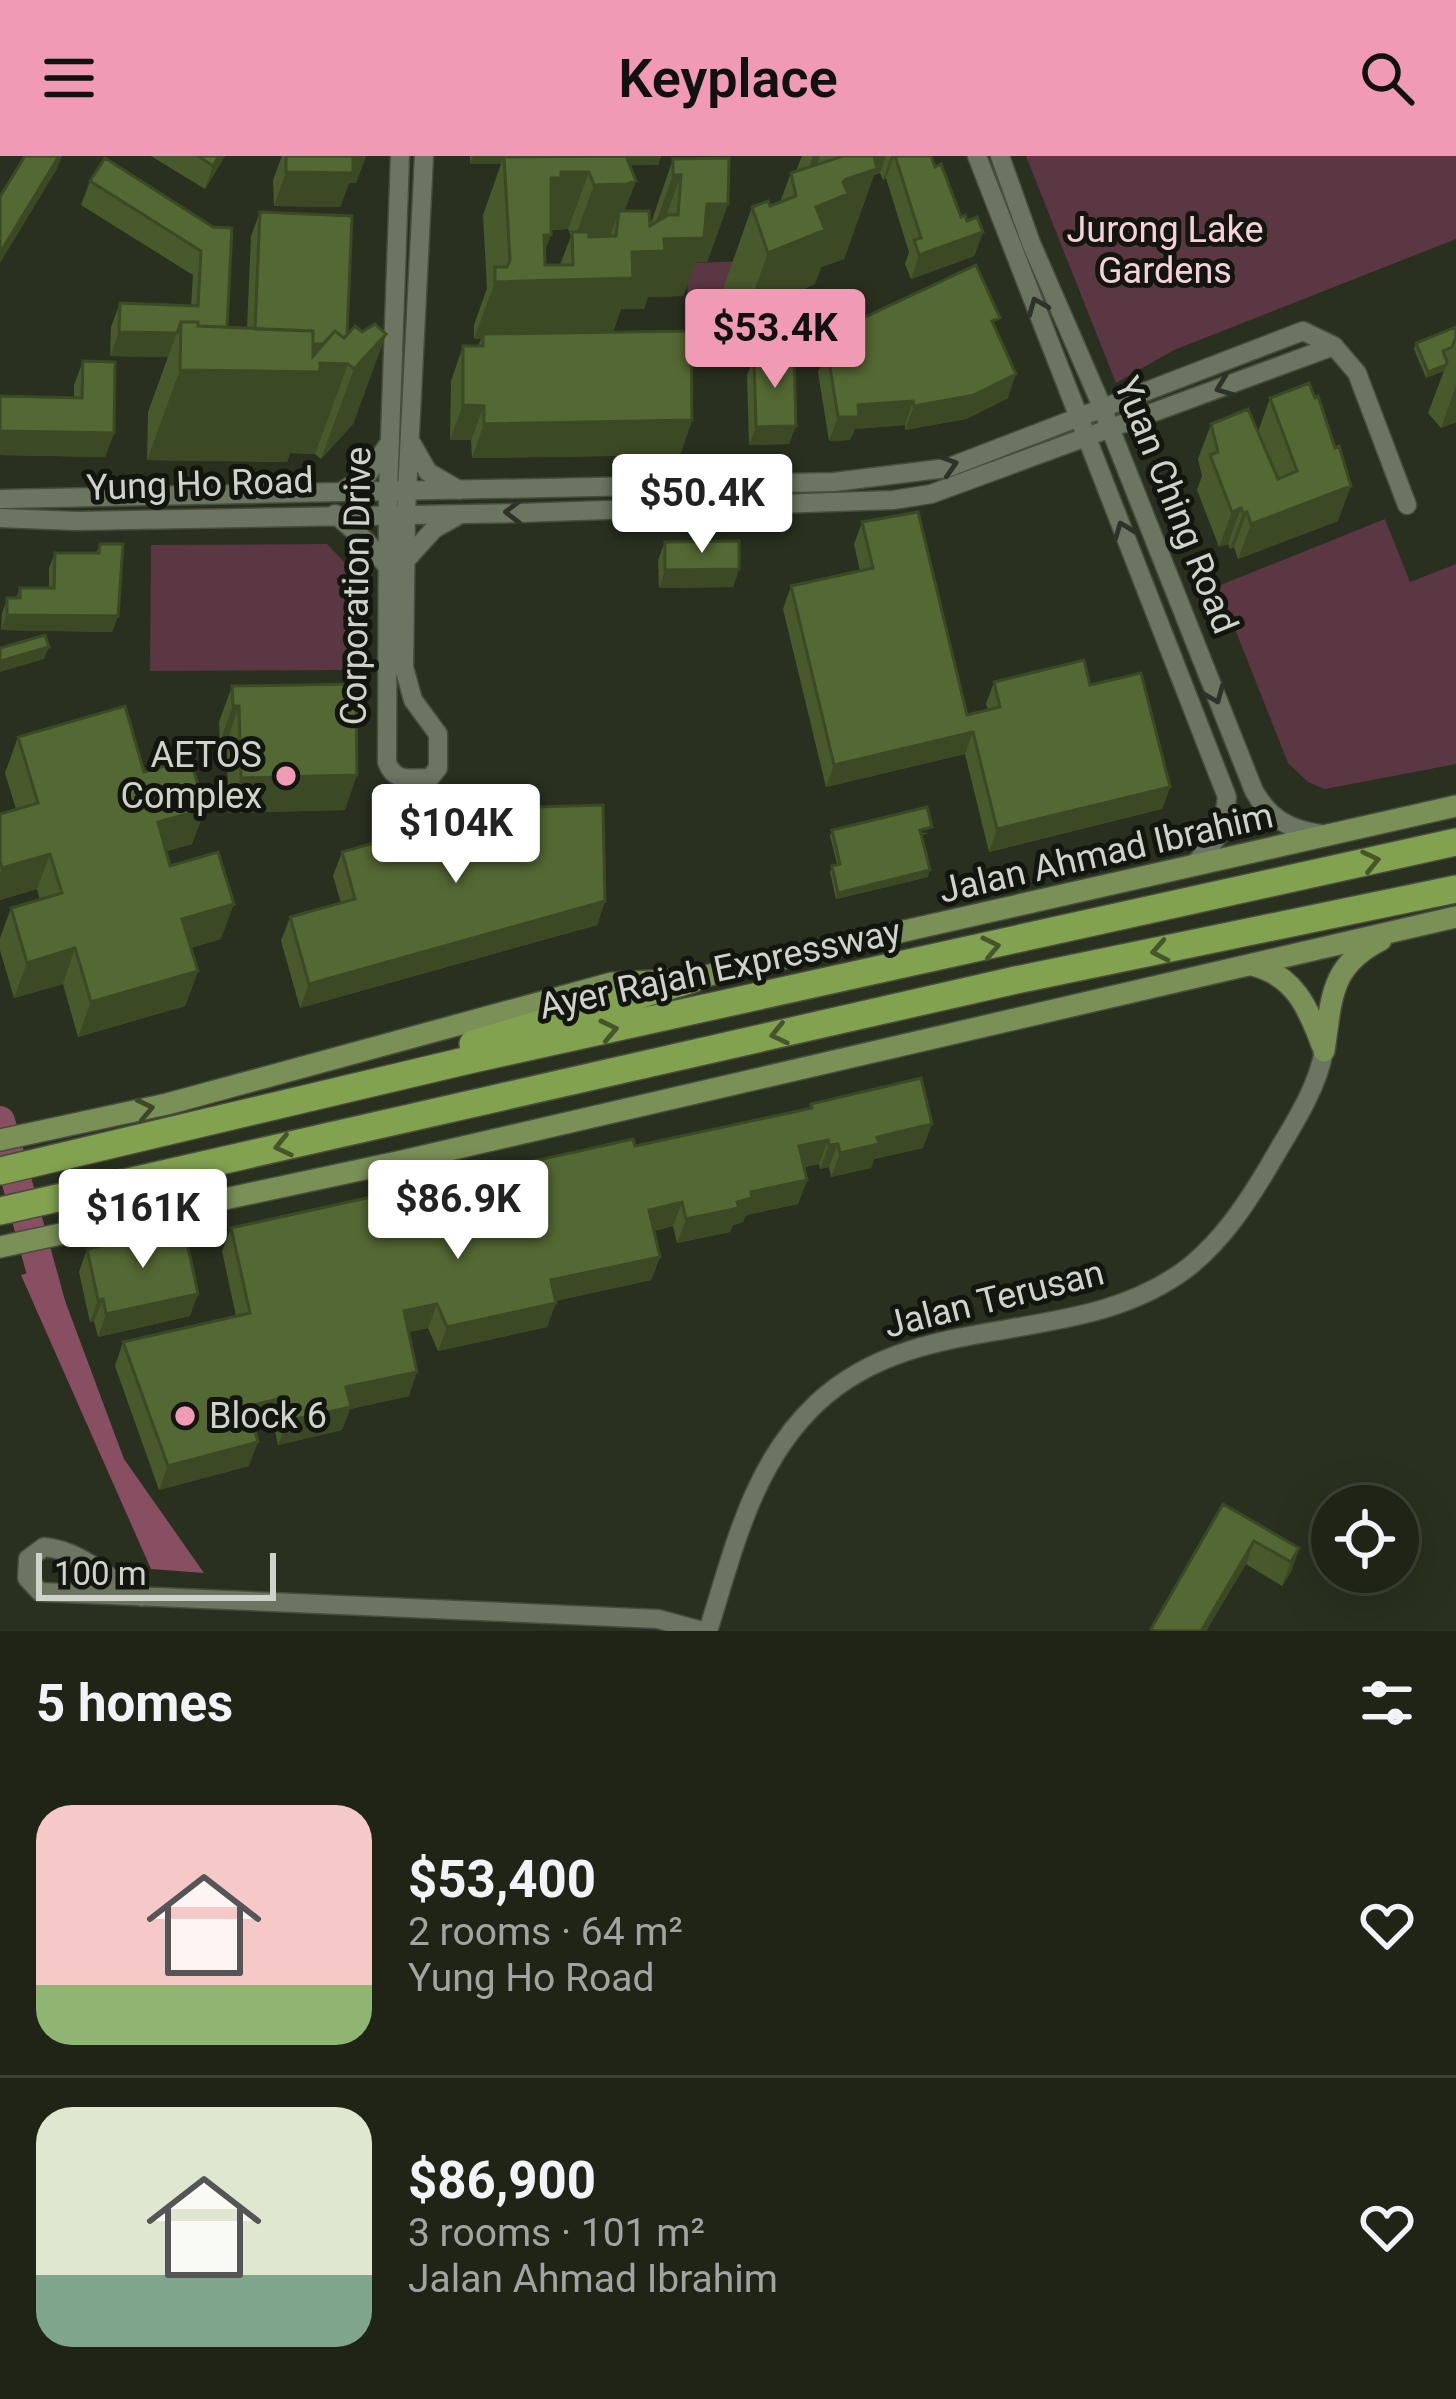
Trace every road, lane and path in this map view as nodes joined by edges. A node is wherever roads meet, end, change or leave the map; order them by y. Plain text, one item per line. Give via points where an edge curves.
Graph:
1 (400, 156) edge
2 (424, 156) edge
3 (977, 156) edge
4 (1000, 156) edge
5 (1334, 346) junction
6 (1101, 406) junction
7 (1080, 414) junction
8 (1111, 430) junction
9 (1089, 438) junction
10 (400, 440) junction
11 (461, 491) junction
12 (0, 499) edge
13 (397, 503) junction
14 (335, 504) junction
15 (1407, 505) dead end
16 (463, 512) junction
17 (0, 518) edge
18 (397, 563) junction
19 (1456, 806) edge
20 (1332, 835) junction
21 (1456, 842) edge
22 (1193, 866) junction
23 (1456, 889) edge
24 (1456, 917) edge
25 (1403, 929) junction
26 (1247, 964) junction
27 (692, 979) junction
28 (1324, 1051) junction
29 (441, 1067) junction
30 (0, 1140) edge
31 (0, 1171) edge
32 (0, 1211) edge
33 (0, 1247) edge
34 (142, 1597) junction
35 (705, 1631) edge

1 - 10 street, Corporation Drive
2 - 10 street, Corporation Drive
7 -> 3 street, Yuan Ching Road
4 - 6 street, Yuan Ching Road
5 - 6 street, Yung Ho Road via 1304,331
5 -> 8 street, Yung Ho Road
5 - 15 street via 1357,373
6 - 7 street, Yung Ho Road
6 - 8 street, Yuan Ching Road
7 - 9 street, Yuan Ching Road
11 -> 7 street, Yung Ho Road via 884,478 946,468
8 - 9 street, Yung Ho Road
8 -> 20 street, Yuan Ching Road via 1254,791 1283,824
9 -> 16 street, Yung Ho Road via 892,500
22 -> 9 street, Yuan Ching Road via 1222,832 1227,797
10 - 11 street via 428,472
10 - 13 street, Corporation Drive
10 - 14 street
11 - 13 street, Yung Ho Road
12 - 14 street, Yung Ho Road
13 - 14 street, Yung Ho Road
13 - 16 street, Yung Ho Road
13 - 18 street, Corporation Drive
14 - 17 street, Yung Ho Road via 76,521
14 - 18 street
16 - 18 street
18 - 18 street, Corporation Drive via 404,667 413,700 437,734 430,778 398,778 387,762
19 - 20 main road, Jalan Ahmad Ibrahim
20 - 22 main road, Jalan Ahmad Ibrahim
29 -> 21 highway, Ayer Rajah Expressway
22 - 27 main road, Jalan Ahmad Ibrahim
23 -> 32 highway, Ayer Rajah Expressway via 1016,980
24 - 25 main road
25 - 26 main road
25 - 28 main road via 1345,965
26 - 28 main road via 1288,980
26 - 33 main road
27 - 29 highway via 459,1048
30 -> 27 main road, Jalan Ahmad Ibrahim via 190,1099 612,983
28 - 35 street, Jalan Terusan via 1319,1075 1247,1203 1189,1267 1114,1306 889,1356 817,1402 757,1482
29 - 31 highway, Ayer Rajah Expressway
34 - 34 street via 40,1592 27,1578 28,1559 44,1547 66,1549
34 - 35 street via 658,1619

